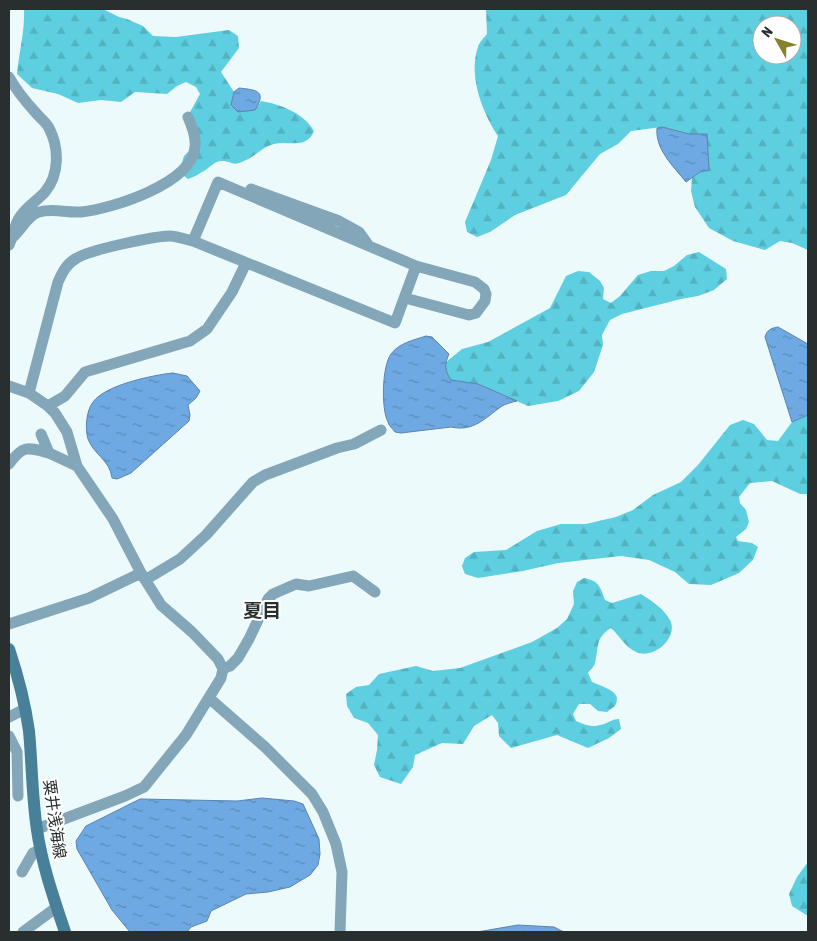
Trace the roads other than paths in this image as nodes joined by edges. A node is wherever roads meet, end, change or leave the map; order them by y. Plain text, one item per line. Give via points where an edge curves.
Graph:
1 (9, 76) edge
2 (188, 117) dead end
3 (11, 240) edge
4 (193, 241) junction
5 (246, 262) junction
6 (416, 266) junction
7 (405, 298) junction
8 (9, 386) edge
9 (30, 392) junction
10 (48, 406) junction
11 (381, 430) dead end
12 (40, 434) dead end
13 (49, 453) junction
14 (9, 464) edge
15 (77, 466) junction
16 (143, 576) junction
17 (375, 592) dead end
18 (9, 624) edge
19 (9, 650) edge
20 (223, 669) junction
21 (210, 698) junction
22 (25, 709) junction
23 (9, 717) edge
24 (9, 736) edge
25 (13, 796) edge
26 (34, 796) junction
27 (37, 829) junction
28 (41, 850) junction
29 (22, 872) dead end
30 (57, 907) junction
31 (23, 932) edge
32 (65, 932) edge
33 (340, 932) edge

1 - 3 street via 20,95 48,126 57,155 53,176 45,192 18,220
2 - 3 street via 194,132 195,148 177,175 132,200 103,208 37,213
4 - 5 street
4 - 6 street via 218,182
4 - 9 street via 171,236 151,239 92,252 77,257 65,267 58,282
5 - 7 street via 395,323
5 - 10 street via 232,292 207,329 190,340 85,372 65,396
6 - 7 street
6 - 7 street via 475,282 484,289 485,301 476,313 469,314
8 - 9 street
9 - 10 street
10 - 15 street via 67,432
11 - 16 street via 354,444 253,482 180,559
12 - 13 street
13 - 14 street via 27,448
13 - 15 street
15 - 16 street via 112,519
16 - 18 street via 89,598
16 - 20 street via 161,605 192,632 218,659
17 - 20 street via 353,576 308,586 296,584 273,594 238,658
19 - 22 main road, 粟井浅海線
20 - 21 street
21 - 27 street via 186,735 144,787
21 - 33 street via 312,794 323,812 336,844 342,872
22 - 23 street
22 - 26 main road, 粟井浅海線
24 - 25 street via 17,752
25 - 26 street
26 - 27 main road, 粟井浅海線
27 - 28 main road, 粟井浅海線
28 - 29 street via 33,852
28 - 30 main road, 粟井浅海線
30 - 31 street
30 - 32 main road, 粟井浅海線

